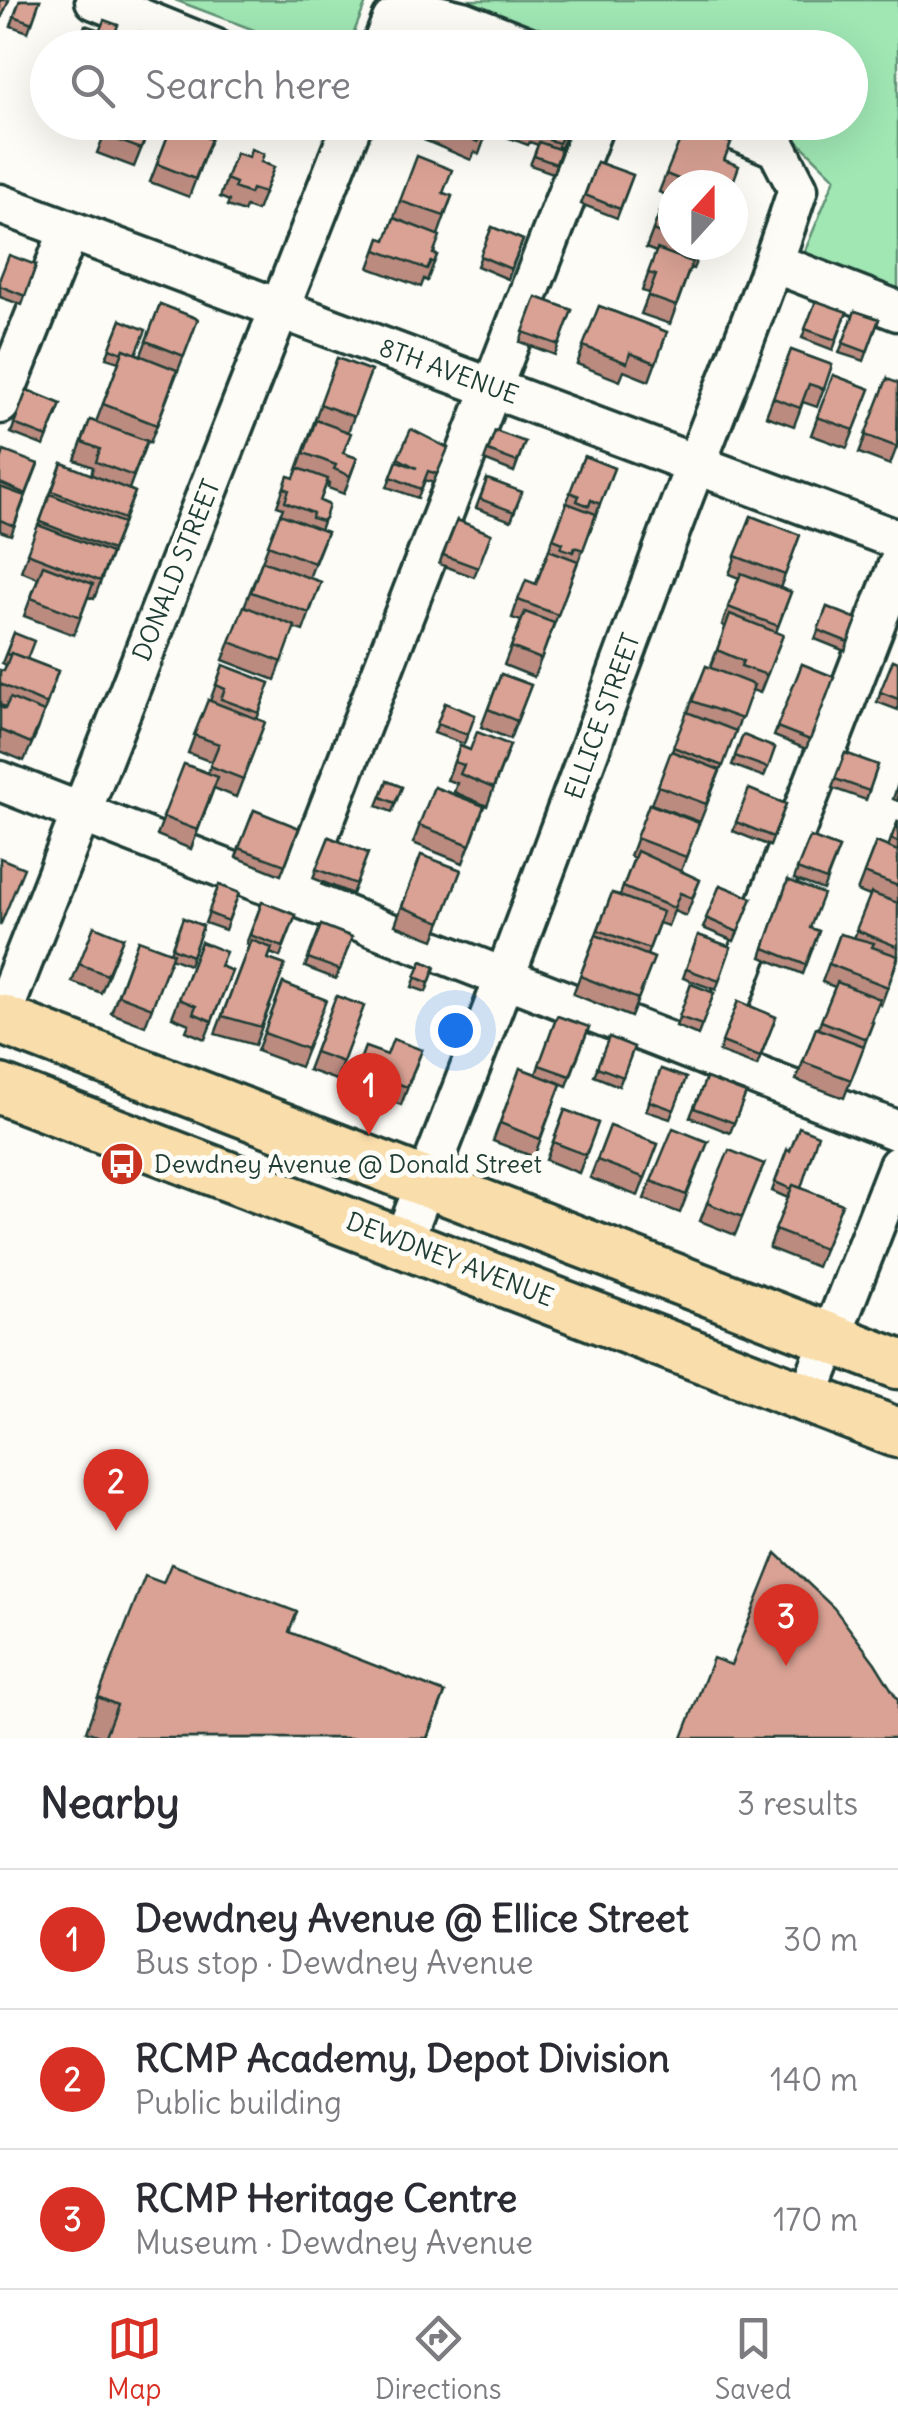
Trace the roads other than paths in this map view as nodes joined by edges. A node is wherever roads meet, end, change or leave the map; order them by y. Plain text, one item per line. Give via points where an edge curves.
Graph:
1 (95, 0) edge
2 (169, 30) edge
3 (392, 30) edge
4 (485, 30) edge
5 (347, 140) edge
6 (588, 140) edge
7 (758, 140) edge
8 (0, 204) edge
9 (69, 231) junction
10 (774, 263) junction
11 (281, 309) junction
12 (898, 311) edge
13 (493, 386) junction
14 (0, 404) edge
15 (695, 464) junction
16 (898, 540) edge
17 (898, 565) edge
18 (0, 781) edge
19 (80, 812) junction
20 (295, 896) junction
21 (505, 978) junction
22 (0, 1019) edge
23 (708, 1057) junction
24 (0, 1088) edge
25 (898, 1131) edge
26 (898, 1166) edge
27 (425, 1184) junction
28 (403, 1241) junction
29 (831, 1338) junction
30 (898, 1364) edge
31 (807, 1398) junction
32 (898, 1433) edge

1 - 2 street
3 - 4 street via 420,10
5 - 11 street, DONALD STREET
6 - 13 street
7 - 10 street, ELLICE STREET via 777,148 798,189
8 - 9 street, 8TH AVENUE
9 - 11 street, 8TH AVENUE
9 - 14 street
10 - 12 street
10 - 15 street, ELLICE STREET
11 - 13 street, 8TH AVENUE
11 - 19 street, DONALD STREET
13 - 15 street, 8TH AVENUE
13 - 20 street
15 - 16 street, 8TH AVENUE
15 - 21 street, ELLICE STREET
17 - 23 street
18 - 19 street
19 - 20 street
19 - 22 street, DONALD STREET
20 - 21 street
21 - 23 street
21 - 27 street, ELLICE STREET
22 - 27 main road
23 - 25 street
24 - 28 main road, DEWDNEY AVENUE
26 - 29 street
27 - 28 street, ELLICE STREET
27 - 29 main road
28 - 31 main road, DEWDNEY AVENUE
29 - 30 main road
29 - 31 street
31 - 32 main road, DEWDNEY AVENUE

